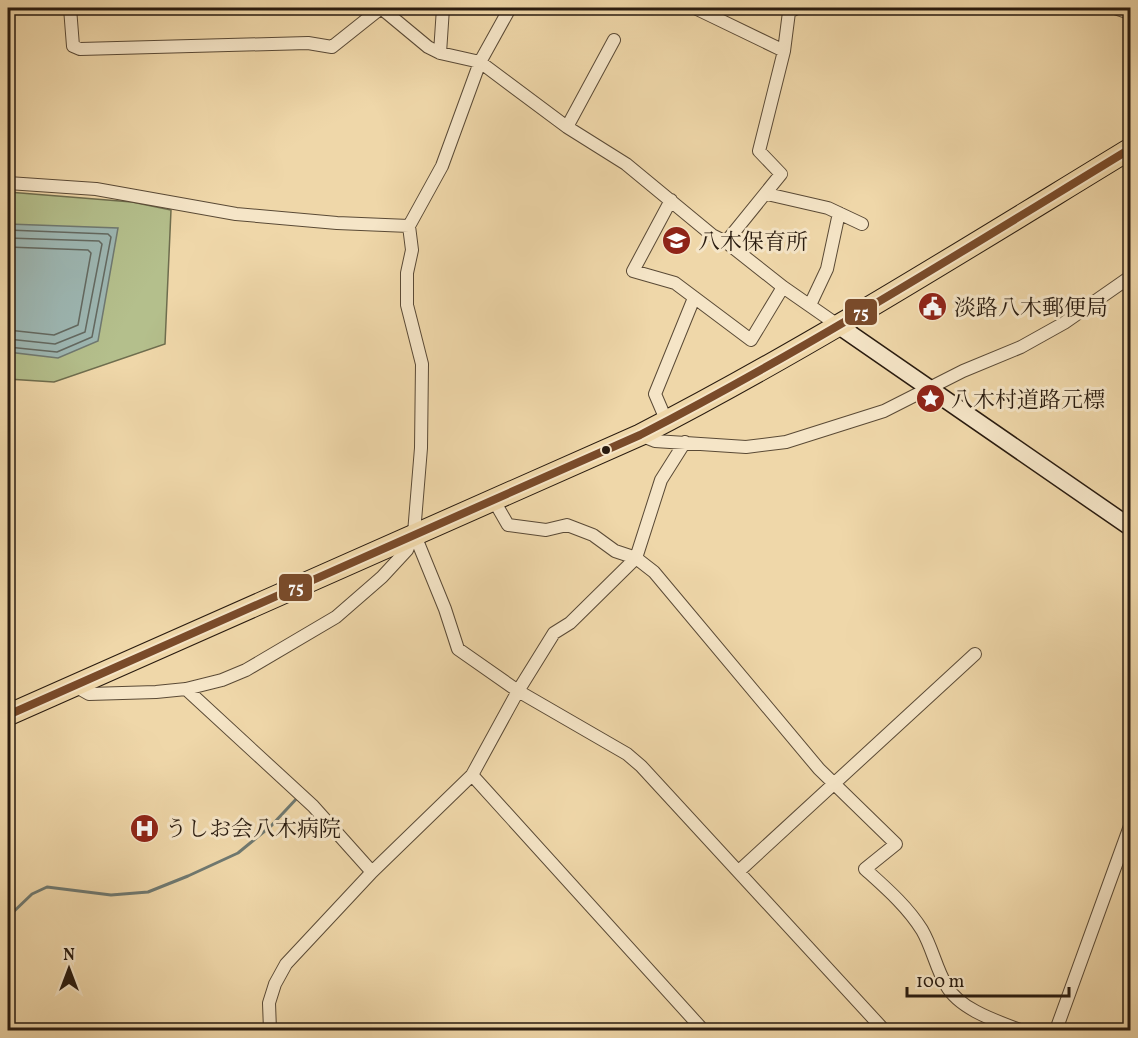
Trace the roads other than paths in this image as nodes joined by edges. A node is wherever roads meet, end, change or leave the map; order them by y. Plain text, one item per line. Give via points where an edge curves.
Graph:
1 (70, 8) edge
2 (381, 8) edge
3 (443, 8) edge
4 (510, 8) edge
5 (695, 8) edge
6 (796, 8) edge
7 (1115, 8) edge
8 (1131, 13) edge
9 (614, 40) dead end
10 (784, 51) junction
11 (440, 53) junction
12 (480, 62) junction
13 (567, 127) junction
14 (1131, 148) edge
15 (8, 183) edge
16 (767, 194) junction
17 (670, 200) junction
18 (840, 213) junction
19 (862, 225) dead end
20 (409, 226) junction
21 (726, 242) junction
22 (1131, 277) edge
23 (783, 287) junction
24 (694, 298) junction
25 (810, 305) junction
26 (840, 326) junction
27 (929, 389) junction
28 (667, 422) junction
29 (640, 435) junction
30 (685, 442) junction
31 (493, 499) junction
32 (1131, 527) edge
33 (414, 533) junction
34 (636, 558) junction
35 (975, 654) dead end
36 (73, 685) junction
37 (186, 689) junction
38 (518, 691) junction
39 (8, 715) edge
40 (472, 775) junction
41 (833, 785) junction
42 (1131, 826) edge
43 (739, 871) junction
44 (372, 872) junction
45 (270, 1030) edge
46 (703, 1030) edge
47 (884, 1030) edge
48 (1020, 1030) edge
49 (1056, 1030) edge

1 - 2 street via 73,46 81,49 309,43 332,46
2 - 11 street
3 - 11 street
4 - 12 street
5 - 10 street
6 - 10 street via 789,12
7 - 8 street
9 - 13 street
10 - 16 street via 759,151 781,174
11 - 12 street
12 - 13 street
12 - 20 street via 442,166
13 - 17 street via 626,164
14 - 26 highway
15 - 20 street via 96,189 236,214
16 - 18 street
16 - 21 street
17 - 21 street
17 - 24 street via 633,271 675,283
18 - 19 street
18 - 25 street via 827,269
20 - 33 street via 412,250 407,305 422,364
21 - 23 street
22 - 27 street via 1021,347
23 - 24 street via 752,340
23 - 25 street
24 - 28 street via 655,394
25 - 26 street
26 - 27 street
26 - 28 highway
27 - 30 street via 884,411 786,442 746,447
27 - 32 street
28 - 29 highway
29 - 30 street via 655,441
29 - 31 highway
30 - 34 street via 661,480
31 - 33 highway
31 - 34 street via 507,525 546,530 567,525
33 - 36 highway
33 - 37 street via 406,550 382,577 336,617 246,670
33 - 38 street via 458,649
34 - 38 street via 570,623 554,633
34 - 41 street via 654,572
35 - 41 street
36 - 37 street via 88,694
36 - 39 highway
37 - 44 street via 313,806
38 - 40 street
38 - 43 street via 627,754
40 - 44 street
40 - 46 street
41 - 43 street
41 - 48 street via 896,844 865,869 908,910 923,932 947,987 969,1006
42 - 49 street
43 - 47 street
44 - 45 street via 286,964 269,1003

